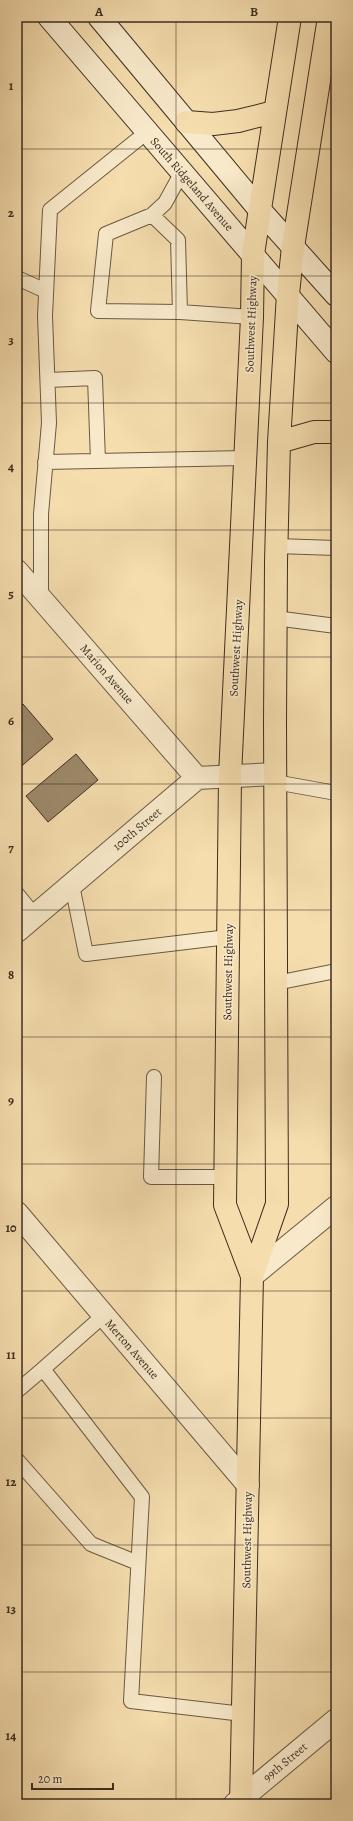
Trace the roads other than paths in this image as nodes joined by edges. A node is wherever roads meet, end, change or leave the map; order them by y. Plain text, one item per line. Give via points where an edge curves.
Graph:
1 (49, 17) edge
2 (99, 17) edge
3 (290, 17) edge
4 (328, 17) edge
5 (274, 112) junction
6 (186, 122) junction
7 (147, 132) junction
8 (182, 172) junction
9 (259, 209) junction
10 (152, 215) junction
11 (293, 247) junction
12 (253, 254) junction
13 (17, 278) edge
14 (46, 291) junction
15 (288, 294) junction
16 (336, 295) edge
17 (180, 312) junction
18 (252, 317) junction
19 (336, 352) edge
20 (48, 380) junction
21 (336, 432) edge
22 (279, 442) junction
23 (245, 458) junction
24 (98, 461) junction
25 (46, 462) junction
26 (276, 546) junction
27 (336, 548) edge
28 (17, 570) edge
29 (41, 598) junction
30 (275, 618) junction
31 (336, 626) edge
32 (230, 776) junction
33 (198, 778) junction
34 (275, 778) junction
35 (336, 793) edge
36 (72, 885) junction
37 (17, 894) edge
38 (36, 916) junction
39 (17, 931) edge
40 (228, 937) junction
41 (336, 970) edge
42 (276, 983) junction
43 (154, 1077) dead end
44 (225, 1177) junction
45 (336, 1207) edge
46 (17, 1213) edge
47 (252, 1276) junction
48 (103, 1316) junction
49 (43, 1369) junction
50 (17, 1391) edge
51 (17, 1460) edge
52 (248, 1485) junction
53 (138, 1563) junction
54 (243, 1714) junction
55 (336, 1720) edge
56 (239, 1802) edge

1 - 7 street, South Ridgeland Avenue
2 - 6 street
3 - 5 main road, Southwest Highway
4 - 11 main road, Southwest Highway
5 - 6 main road via 213,124
5 - 9 main road, Southwest Highway
6 - 9 street
7 - 8 street, South Ridgeland Avenue
7 - 14 lane via 50,210
8 - 10 lane via 165,203
8 - 12 street, South Ridgeland Avenue
9 - 11 street
9 - 12 main road, Southwest Highway
10 - 17 lane via 178,240
10 - 17 lane via 106,234 98,310
11 - 15 main road, Southwest Highway
11 - 16 street
12 - 15 street, South Ridgeland Avenue
12 - 18 main road, Southwest Highway
13 - 14 lane
14 - 20 lane
15 - 19 street, South Ridgeland Avenue
15 - 22 main road, Southwest Highway
17 - 18 lane
18 - 23 main road, Southwest Highway
20 - 24 lane via 95,378
20 - 25 lane via 49,423
21 - 22 main road via 314,432
22 - 26 main road, Southwest Highway
23 - 24 lane
23 - 32 main road, Southwest Highway
24 - 25 lane
25 - 29 lane via 41,514
26 - 27 lane
26 - 30 main road, Southwest Highway
28 - 29 street, Marion Avenue
29 - 33 street, Marion Avenue
30 - 31 lane
30 - 34 main road, Southwest Highway
32 - 33 street
32 - 34 street
32 - 40 main road, Southwest Highway
33 - 36 street, 100th Street
34 - 35 lane
34 - 42 main road, Southwest Highway
36 - 38 street, 100th Street
36 - 40 lane via 86,954
37 - 38 lane
38 - 39 street, 100th Street
40 - 44 main road, Southwest Highway
41 - 42 lane
42 - 47 main road, Southwest Highway via 276,1204
43 - 44 lane via 151,1177
44 - 47 main road, Southwest Highway via 225,1205
45 - 47 street
46 - 48 street, Merton Avenue
47 - 52 main road, Southwest Highway
48 - 49 lane
48 - 52 street, Merton Avenue
49 - 50 lane
49 - 53 lane via 142,1497
51 - 53 lane via 90,1544
52 - 54 main road, Southwest Highway
53 - 54 lane via 130,1701
54 - 56 main road, Southwest Highway
55 - 56 street, 99th Street

